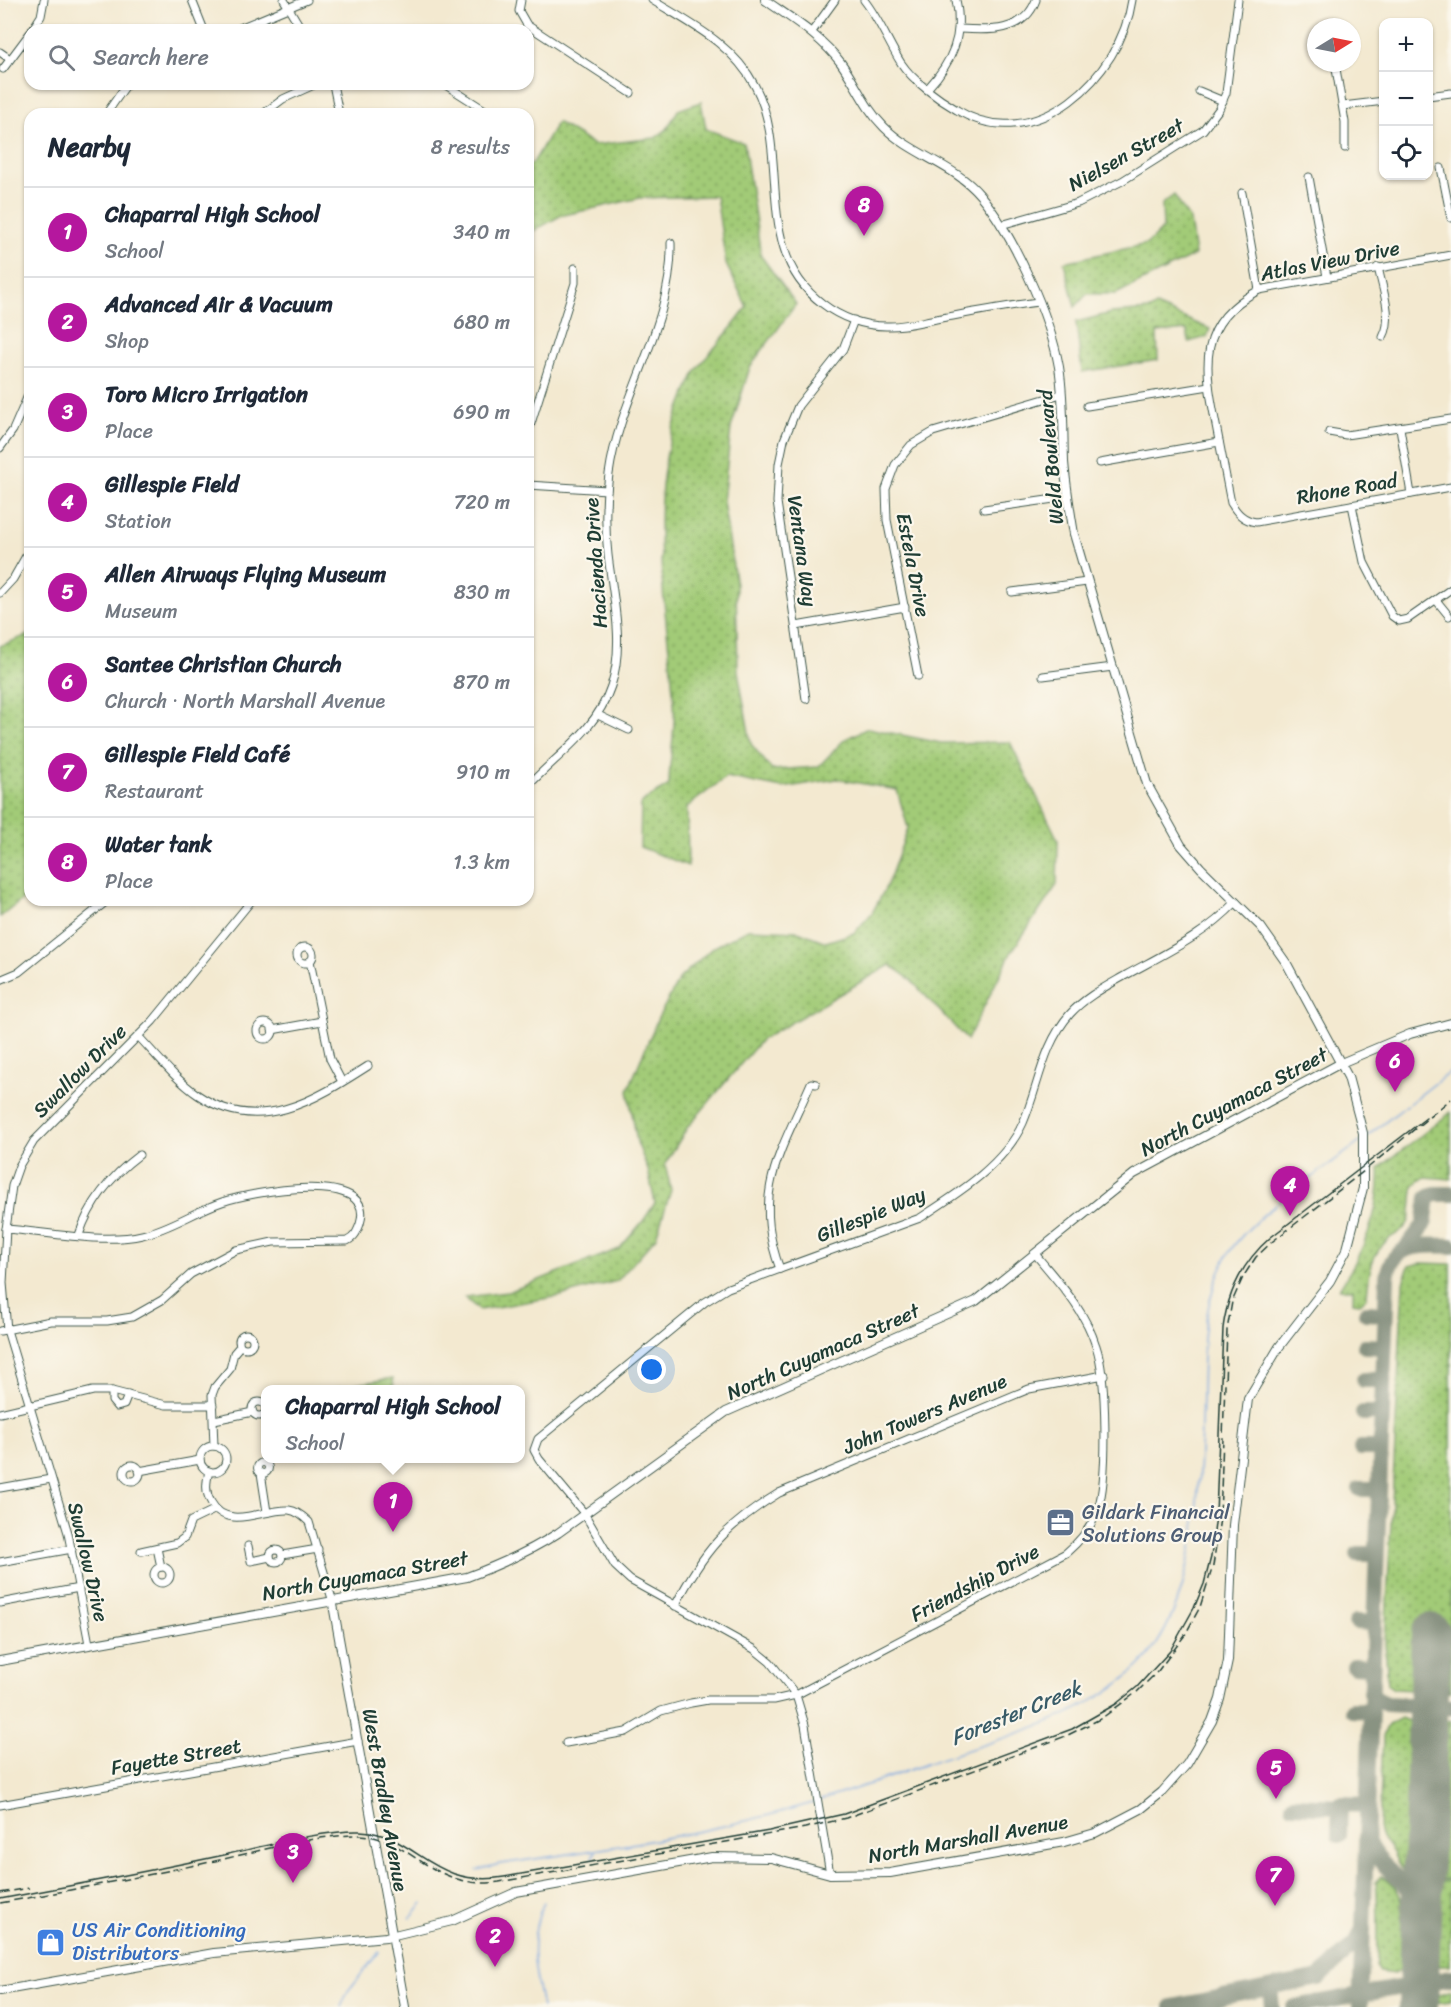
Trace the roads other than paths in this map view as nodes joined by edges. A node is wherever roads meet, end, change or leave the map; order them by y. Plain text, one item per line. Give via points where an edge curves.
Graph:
1 (44, 0) edge
2 (192, 0) edge
3 (284, 0) edge
4 (307, 0) edge
5 (521, 0) edge
6 (652, 0) edge
7 (765, 0) edge
8 (835, 0) edge
9 (864, 0) edge
10 (956, 0) edge
11 (1036, 0) edge
12 (1132, 0) edge
13 (1238, 0) edge
14 (290, 4) edge
15 (36, 24) edge
16 (202, 24) edge
17 (248, 24) edge
18 (299, 24) edge
19 (526, 24) edge
20 (960, 29) junction
21 (534, 30) edge
22 (811, 33) junction
23 (24, 40) edge
24 (0, 52) edge
25 (10, 59) junction
26 (3, 69) dead end
27 (1337, 72) edge
28 (928, 88) junction
29 (123, 90) edge
30 (303, 90) edge
31 (334, 90) edge
32 (453, 90) edge
33 (1199, 92) dead end
34 (631, 93) dead end
35 (1451, 93) edge
36 (1433, 95) edge
37 (1222, 101) junction
38 (1379, 102) edge
39 (1343, 106) junction
40 (110, 108) edge
41 (271, 108) edge
42 (338, 108) edge
43 (482, 108) edge
44 (1345, 147) dead end
45 (1441, 168) dead end
46 (1309, 177) dead end
47 (1242, 193) dead end
48 (1451, 218) edge
49 (1001, 225) junction
50 (671, 243) dead end
51 (1451, 255) edge
52 (1378, 267) junction
53 (575, 268) dead end
54 (1327, 277) junction
55 (1259, 290) junction
56 (1039, 302) junction
57 (854, 320) junction
58 (1383, 336) dead end
59 (1209, 386) junction
60 (1061, 394) junction
61 (24, 405) edge
62 (1087, 406) dead end
63 (534, 414) edge
64 (1451, 419) edge
65 (1400, 428) junction
66 (1329, 432) dead end
67 (1219, 442) junction
68 (0, 448) edge
69 (1100, 463) dead end
70 (534, 485) edge
71 (1451, 487) edge
72 (607, 490) junction
73 (1411, 494) junction
74 (1068, 497) junction
75 (1352, 505) junction
76 (984, 509) dead end
77 (1248, 521) joint
78 (24, 560) edge
79 (1087, 582) junction
80 (1451, 589) edge
81 (1012, 592) dead end
82 (0, 593) edge
83 (1436, 600) junction
84 (905, 607) junction
85 (1449, 616) dead end
86 (796, 626) junction
87 (1113, 667) junction
88 (1042, 675) dead end
89 (918, 676) dead end
90 (806, 699) dead end
91 (598, 715) junction
92 (629, 730) dead end
93 (534, 780) edge
94 (1236, 902) junction
95 (100, 906) edge
96 (247, 906) edge
97 (310, 961) dead end
98 (0, 980) edge
99 (322, 1021) junction
100 (1451, 1023) edge
101 (272, 1030) dead end
102 (138, 1036) junction
103 (1341, 1063) junction
104 (368, 1065) dead end
105 (342, 1082) junction
106 (816, 1084) dead end
107 (139, 1155) dead end
108 (6, 1229) junction
109 (79, 1235) junction
110 (1036, 1255) junction
111 (780, 1269) junction
112 (3, 1330) edge
113 (240, 1346) dead end
114 (1104, 1375) junction
115 (112, 1391) junction
116 (128, 1395) junction
117 (213, 1405) junction
118 (29, 1407) junction
119 (253, 1412) dead end
120 (0, 1413) edge
121 (214, 1420) junction
122 (214, 1446) junction
123 (200, 1460) junction
124 (139, 1471) dead end
125 (209, 1471) junction
126 (261, 1473) dead end
127 (51, 1479) junction
128 (0, 1488) edge
129 (216, 1509) junction
130 (267, 1512) junction
131 (584, 1513) junction
132 (248, 1546) dead end
133 (157, 1548) junction
134 (318, 1549) junction
135 (72, 1550) junction
136 (141, 1551) dead end
137 (0, 1562) edge
138 (160, 1568) dead end
139 (79, 1588) junction
140 (332, 1599) junction
141 (0, 1603) edge
142 (675, 1606) junction
143 (89, 1644) junction
144 (0, 1661) edge
145 (796, 1695) junction
146 (358, 1741) junction
147 (566, 1743) dead end
148 (0, 1805) edge
149 (830, 1874) junction
150 (393, 1935) junction
151 (0, 1991) edge
152 (405, 2007) edge

1 - 15 street
2 - 16 street
3 - 14 street
4 - 14 street
5 - 19 street via 519,11
6 - 57 street via 718,42 739,61 750,78 768,120 778,231 787,260 811,294
7 - 22 main road, Weld Boulevard
8 - 22 street
9 - 28 street via 902,65
10 - 20 street
11 - 20 street via 1028,15 1013,26
12 - 28 street via 1120,43 1103,71 1080,94 1045,115 1017,122 981,120 956,110
13 - 37 street, Nielsen Street via 1228,84
14 - 17 street
14 - 18 street
20 - 28 street via 950,61
21 - 34 street
22 - 49 main road, Weld Boulevard via 842,64 885,128 912,151 969,184
23 - 25 street
24 - 25 street
25 - 26 street
27 - 39 street
29 - 40 street
30 - 41 street
31 - 42 street
32 - 43 street
33 - 37 street
35 - 36 street
37 - 49 street, Nielsen Street via 1214,117 1196,135 1122,181 1066,207
38 - 39 street
39 - 44 street
45 - 48 street
46 - 54 street
47 - 55 street
49 - 56 main road, Weld Boulevard
50 - 72 street, Hacienda Drive via 672,262 661,316 624,407
51 - 52 street, Atlas View Drive
52 - 54 street, Atlas View Drive
52 - 58 street via 1388,328
53 - 63 street via 575,283
54 - 55 street, Atlas View Drive
55 - 59 street, Atlas View Drive via 1238,301 1213,335 1207,356
56 - 57 street via 899,326
56 - 60 main road, Weld Boulevard via 1054,346
57 - 86 street, Ventana Way via 843,349 798,406 779,464 777,502
59 - 62 street
59 - 67 street, Atlas View Drive
60 - 74 main road, Weld Boulevard
60 - 84 street, Estela Drive via 933,432 911,445 900,458 888,481 885,506
61 - 68 street
64 - 65 street
65 - 66 street via 1391,426 1346,435
65 - 73 street
67 - 69 street
67 - 77 street, Atlas View Drive via 1231,503
70 - 72 street
71 - 73 street, Rhone Road
72 - 91 street, Hacienda Drive via 608,553 618,653 611,685
73 - 75 street, Rhone Road
74 - 76 street
74 - 79 main road, Weld Boulevard
75 - 77 street, Rhone Road
75 - 83 street via 1364,562 1392,616 1399,621 1408,619
78 - 82 street
79 - 81 street
79 - 87 main road, Weld Boulevard
80 - 83 street
83 - 85 street
84 - 86 street
84 - 89 street, Estela Drive
86 - 90 street, Ventana Way
87 - 88 street
87 - 94 main road, Weld Boulevard via 1138,761 1162,816 1181,845
91 - 92 street
91 - 93 street, Hacienda Drive via 580,738
94 - 103 main road, Weld Boulevard via 1280,952
94 - 111 street, Gillespie Way via 1204,932 1099,990 1071,1013 1046,1051 1023,1123 992,1165 920,1218
95 - 98 street via 19,972
96 - 102 street, Swallow Drive
97 - 99 street
99 - 101 street
99 - 105 street via 330,1059
100 - 103 main road, North Cuyamaca Street via 1410,1034
102 - 105 street via 198,1095 232,1109 282,1111 302,1105
102 - 108 street, Swallow Drive via 34,1141 12,1186
103 - 110 main road, North Cuyamaca Street via 1134,1174
103 - 149 main road, North Marshall Avenue via 1361,1123 1364,1160 1358,1214 1341,1262 1279,1347 1248,1399 1233,1525 1228,1661 1212,1721 1186,1764 1141,1809 1095,1833 890,1873
104 - 105 street
106 - 111 street via 811,1083 771,1177 768,1217
107 - 109 street via 116,1173 96,1199
108 - 109 street
108 - 112 street, Swallow Drive
109 - 112 street via 143,1235 236,1198 273,1191 337,1188 355,1198 362,1216 355,1236 342,1242 273,1242 236,1250 191,1274 162,1300 132,1317 51,1321
110 - 114 street via 1084,1318
110 - 131 main road, North Cuyamaca Street via 976,1300 726,1412
111 - 131 street, Gillespie Way via 728,1288 705,1302 541,1435 534,1450
112 - 118 street, Swallow Drive
113 - 117 street via 230,1369 214,1387
114 - 142 street, John Towers Avenue via 1029,1389 779,1493 747,1512 705,1553
114 - 145 street, Friendship Drive via 1102,1490 1097,1511 1076,1544 1066,1553
115 - 116 street
115 - 116 street via 117,1407 124,1405
115 - 118 street via 93,1391
116 - 117 street via 166,1404
117 - 121 street
118 - 120 street
118 - 127 street, Swallow Drive
119 - 121 street
121 - 122 street
122 - 123 street via 203,1450
122 - 125 street via 224,1452 225,1461 221,1468
123 - 124 street
123 - 125 street
125 - 129 street via 206,1488
126 - 130 street
127 - 128 street
127 - 135 street, Swallow Drive
129 - 130 street via 236,1517
129 - 133 street via 191,1521 184,1538 177,1543
130 - 134 street via 286,1510 301,1514 313,1530
131 - 140 main road, North Cuyamaca Street via 532,1550 467,1577
131 - 142 street via 615,1566 630,1580
132 - 134 street via 251,1561 270,1557 277,1562 282,1555
133 - 136 street
133 - 138 street
134 - 140 street
135 - 137 street
135 - 139 street, Swallow Drive
139 - 141 street
139 - 143 street, Swallow Drive
140 - 143 main road, North Cuyamaca Street
140 - 146 main road, West Bradley Avenue
142 - 145 street via 754,1649 770,1662
143 - 144 main road, North Cuyamaca Street
145 - 147 street, Friendship Drive via 774,1700 691,1703 661,1711 626,1732
145 - 149 street via 805,1725
146 - 148 street, Fayette Street
146 - 150 main road, West Bradley Avenue
149 - 150 main road, North Marshall Avenue via 771,1858 712,1857 516,1892 452,1921
150 - 151 main road, North Marshall Avenue via 214,1953
150 - 152 main road, West Bradley Avenue

